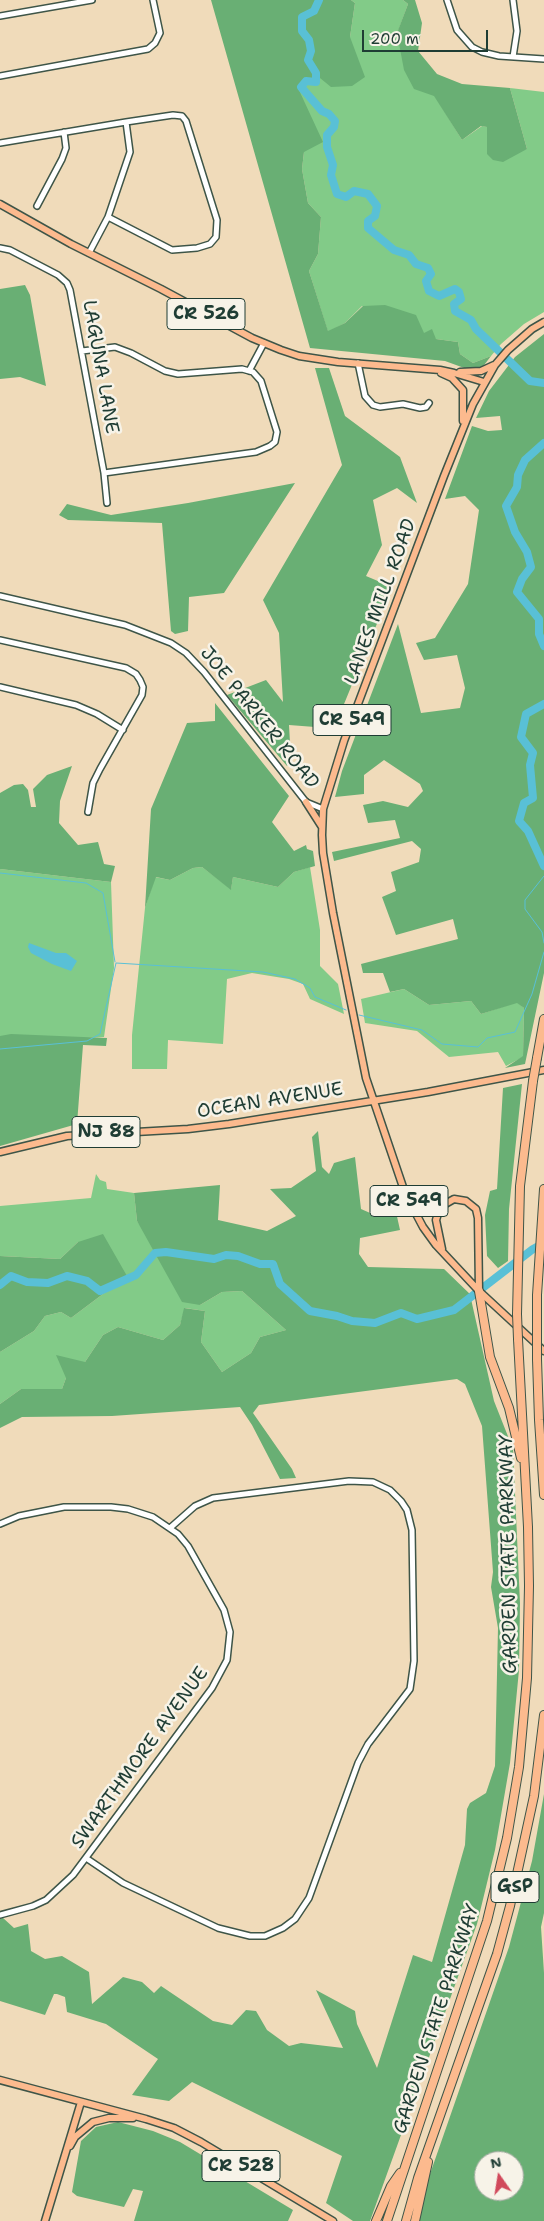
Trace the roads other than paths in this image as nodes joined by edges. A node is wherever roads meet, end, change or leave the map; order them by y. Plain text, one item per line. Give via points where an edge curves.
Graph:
1 (92, 0) edge
2 (153, 0) edge
3 (447, 0) edge
4 (513, 0) edge
5 (0, 16) edge
6 (514, 57) junction
7 (544, 59) edge
8 (0, 76) edge
9 (126, 122) junction
10 (64, 132) junction
11 (0, 144) edge
12 (0, 204) edge
13 (37, 206) dead end
14 (108, 217) junction
15 (0, 248) edge
16 (90, 253) junction
17 (544, 322) edge
18 (264, 343) junction
19 (82, 351) junction
20 (358, 363) junction
21 (496, 363) junction
22 (430, 369) junction
23 (248, 370) junction
24 (449, 372) junction
25 (484, 382) junction
26 (429, 404) dead end
27 (462, 431) junction
28 (104, 473) junction
29 (107, 503) dead end
30 (0, 596) edge
31 (0, 640) edge
32 (0, 687) edge
33 (123, 730) junction
34 (306, 802) junction
35 (322, 809) junction
36 (88, 812) dead end
37 (322, 827) junction
38 (544, 1019) edge
39 (544, 1070) edge
40 (372, 1101) junction
41 (0, 1152) edge
42 (544, 1189) edge
43 (442, 1251) junction
44 (481, 1294) junction
45 (544, 1351) edge
46 (526, 1475) junction
47 (544, 1495) edge
48 (0, 1524) edge
49 (170, 1528) junction
50 (544, 1714) edge
51 (86, 1858) junction
52 (0, 1915) edge
53 (0, 2080) edge
54 (81, 2102) junction
55 (146, 2119) junction
56 (428, 2150) junction
57 (64, 2156) junction
58 (405, 2165) junction
59 (45, 2221) edge
60 (333, 2221) edge
61 (376, 2221) edge
62 (387, 2221) edge
63 (406, 2221) edge
64 (415, 2221) edge

1 - 5 street
2 - 8 street via 160,32 148,49
3 - 6 street via 457,30 467,43 482,52
4 - 6 street via 517,31
6 - 7 street
9 - 10 street
9 - 14 street via 130,152
9 - 14 street via 173,115 182,116 186,121 217,220 216,237 210,244 197,248 172,250
10 - 11 street
10 - 13 street via 66,148 62,159
12 - 16 main road, CR 526
14 - 16 street
15 - 19 street, LAGUNA LANE via 17,253 67,283 74,301
16 - 18 main road, CR 526
17 - 21 main road, LANES MILL ROAD / CR 549
18 - 20 main road, CR 526 via 299,356
18 - 23 street
19 - 23 street via 114,346 178,374
19 - 28 street, LAGUNA LANE
20 - 22 main road, CR 526
20 - 26 street via 365,396 373,405 403,404 420,408
21 - 24 main road via 481,371
21 - 25 main road, LANES MILL ROAD / CR 549
22 - 24 main road, CR 526
22 - 27 main road via 452,378 463,390
23 - 28 street via 261,381 275,425 277,437 270,446 256,452
24 - 25 main road, CR 526
25 - 27 main road, LANES MILL ROAD / CR 549
27 - 35 main road, LANES MILL ROAD / CR 549 via 344,741
28 - 29 street, LAGUNA LANE
30 - 34 street, JOE PARKER ROAD via 125,625 172,642 204,672
31 - 33 street via 126,668 136,674 143,687 142,696
32 - 33 street via 76,705
33 - 36 street via 94,783
34 - 35 street, JOE PARKER ROAD
34 - 37 main road
35 - 37 main road, LANES MILL ROAD / CR 549
37 - 40 main road, LANES MILL ROAD / CR 549 via 323,853
38 - 46 highway, GARDEN STATE PARKWAY / GSP, bridge via 520,1186 517,1246 517,1314
39 - 40 main road, OCEAN AVENUE / NJ 88
40 - 41 main road, OCEAN AVENUE / NJ 88 via 215,1126 67,1136
40 - 43 main road, CR 549 via 405,1193 423,1227
42 - 47 highway, GARDEN STATE PARKWAY, bridge via 537,1332
43 - 44 main road, CR 549
43 - 44 main road via 436,1220 440,1207 450,1200 466,1201 476,1209 478,1218
44 - 45 main road, CR 549
44 - 46 highway via 490,1357 509,1408
46 - 58 highway, GARDEN STATE PARKWAY / GSP via 527,1678 519,1767 507,1838 480,1943
48 - 49 street, SWARTHMORE AVENUE via 54,1508 90,1506 142,1512
49 - 51 street, SWARTHMORE AVENUE via 195,1558 224,1610 230,1632 227,1660 212,1688
49 - 51 street via 195,1506 214,1498 349,1481 372,1482 390,1490 407,1510 412,1530 414,1661 410,1689 368,1744 358,1763 309,1898 295,1919 283,1928 265,1936 250,1936 218,1928 123,1883
50 - 56 highway, GARDEN STATE PARKWAY / GSP via 534,1796 510,1906 497,1954
51 - 52 street, SWARTHMORE AVENUE via 46,1900
53 - 54 main road, CR 528
54 - 55 main road, CR 528
54 - 57 main road
55 - 57 main road via 109,2118 93,2122 75,2137
55 - 60 main road, CR 528 via 201,2142
56 - 63 highway, GARDEN STATE PARKWAY / GSP
56 - 64 highway via 428,2164
57 - 59 main road
58 - 61 highway via 391,2186
58 - 62 highway, GARDEN STATE PARKWAY / GSP

